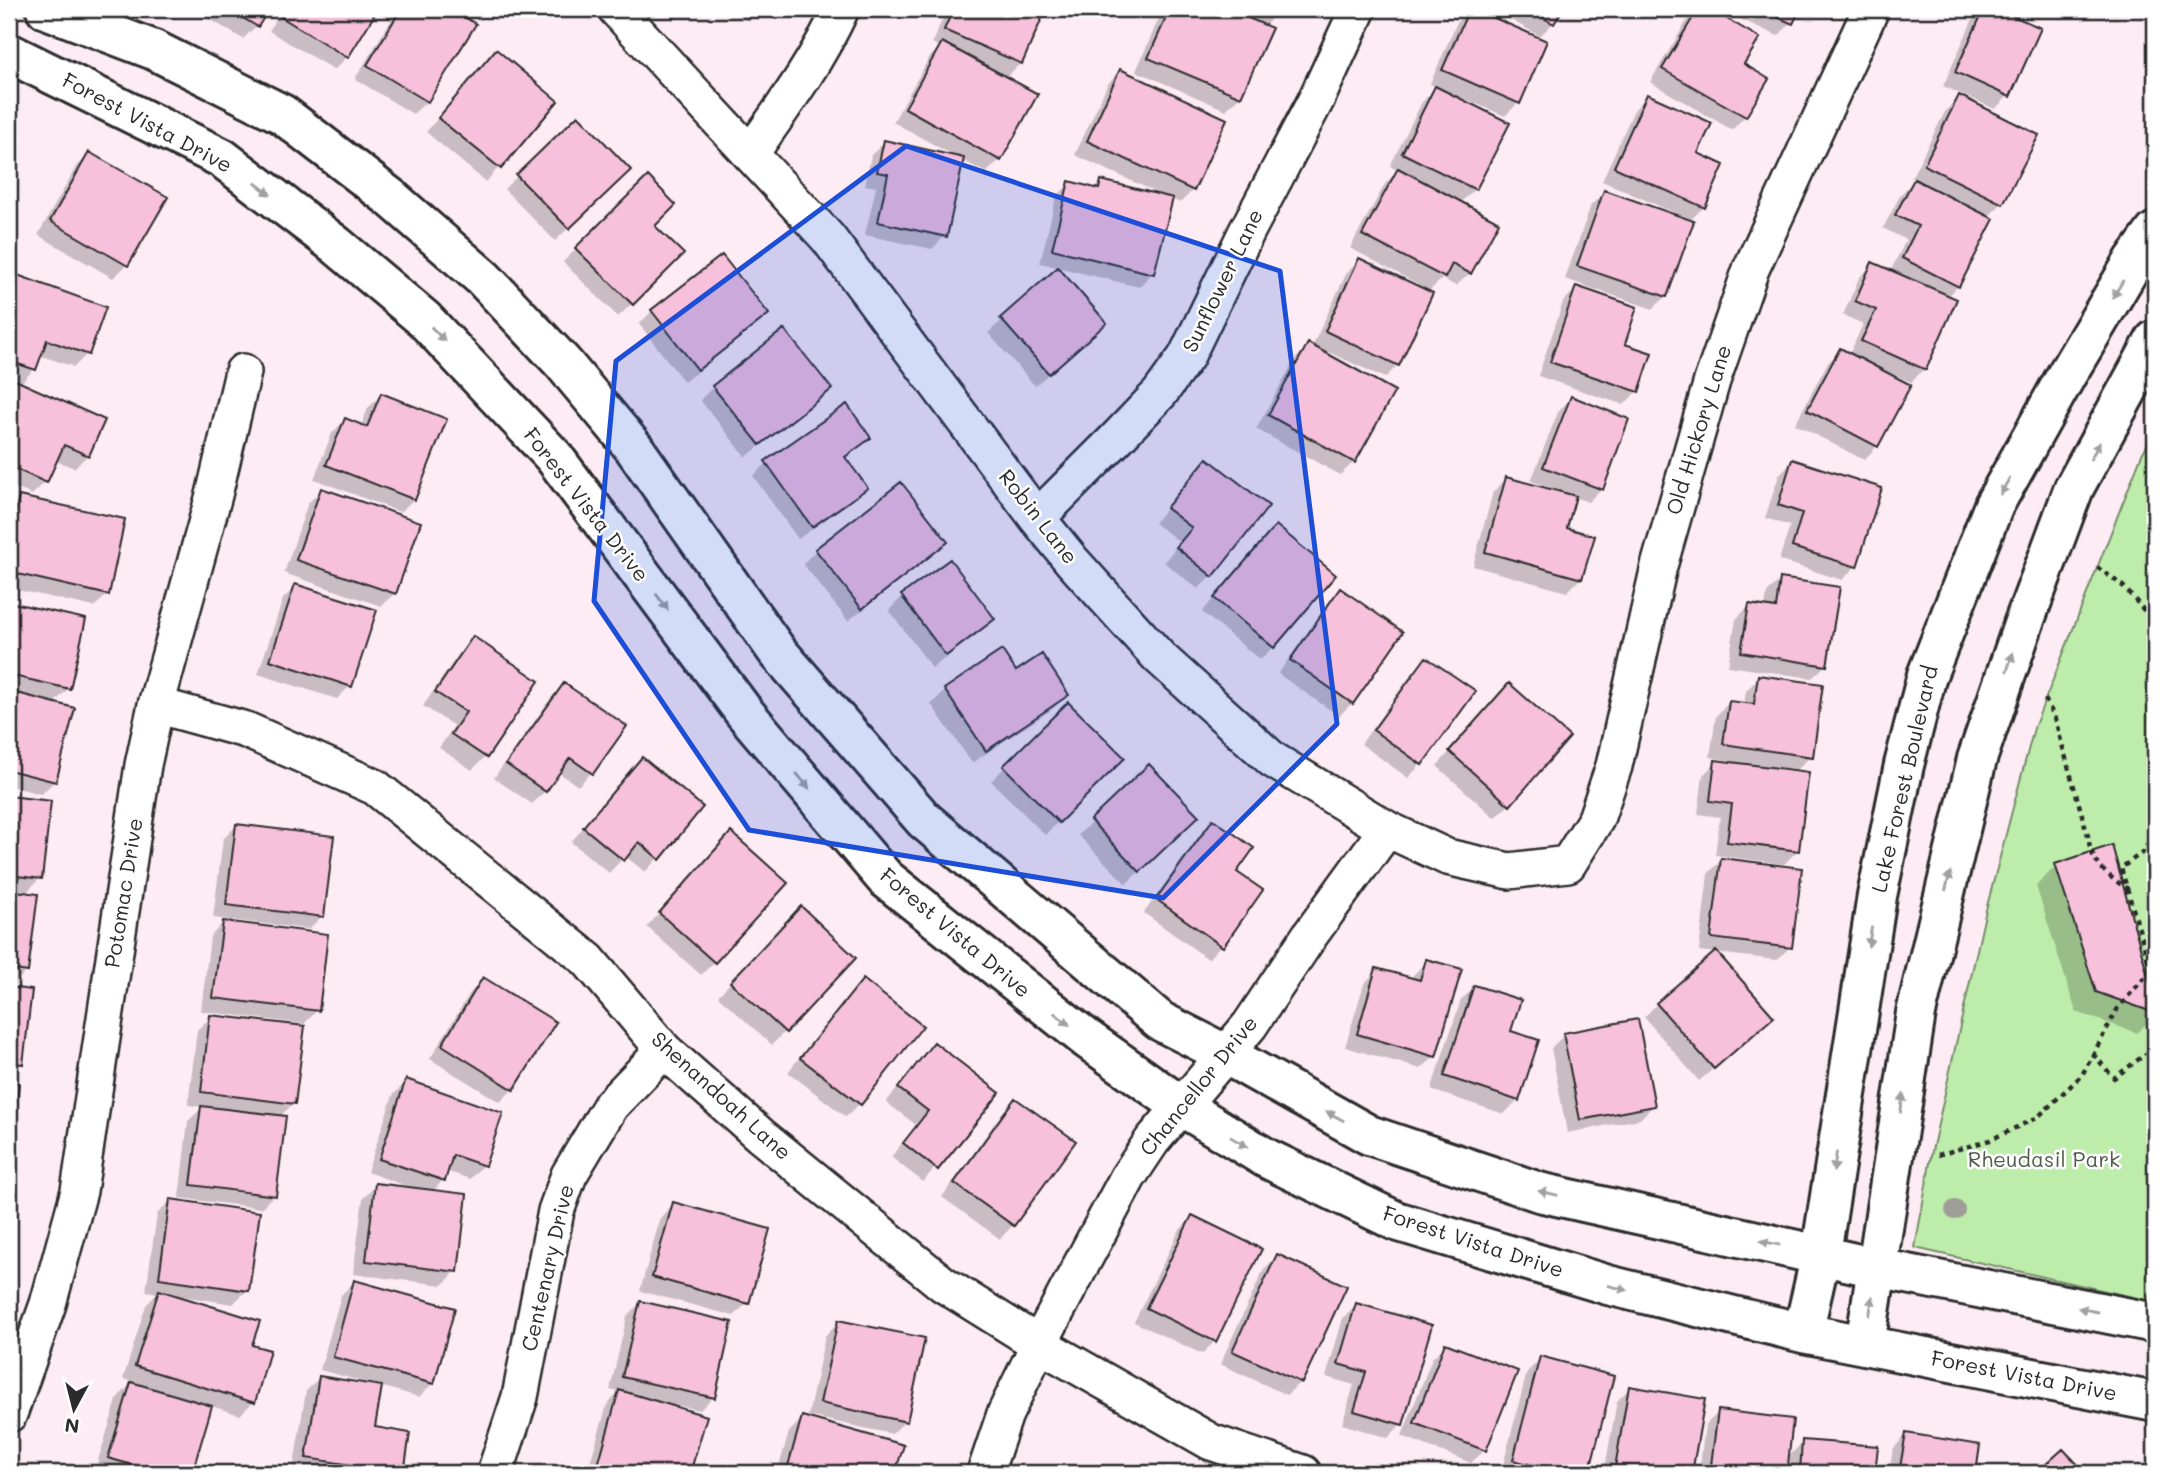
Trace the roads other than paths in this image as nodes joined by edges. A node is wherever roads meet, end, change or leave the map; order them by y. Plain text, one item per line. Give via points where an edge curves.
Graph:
1 (46, 9) edge
2 (616, 9) edge
3 (841, 9) edge
4 (1358, 9) edge
5 (1871, 9) edge
6 (9, 53) edge
7 (751, 153) junction
8 (2155, 232) edge
9 (2155, 341) edge
10 (243, 372) dead end
11 (1037, 518) junction
12 (156, 705) junction
13 (1387, 829) junction
14 (1568, 864) joint
15 (664, 1050) junction
16 (1225, 1054) junction
17 (1181, 1107) junction
18 (1821, 1254) junction
19 (1877, 1268) junction
20 (2155, 1323) edge
21 (1803, 1333) junction
22 (1039, 1344) junction
23 (1865, 1345) junction
24 (2155, 1402) edge
25 (9, 1414) edge
26 (495, 1473) edge
27 (985, 1473) edge
28 (1303, 1473) edge

1 - 16 main road via 154,50 282,114 391,198 484,279 634,448 777,651 924,820 1160,1021
2 - 7 street, Robin Lane
3 - 7 street via 806,76
4 - 11 street, Sunflower Lane via 1186,357 1151,402
5 - 14 street, Old Hickory Lane via 1751,269 1712,381 1659,566 1614,765 1596,819
6 -> 17 main road, Forest Vista Drive via 222,158 424,320 554,457 744,712 885,877 1077,1031
7 - 11 street, Robin Lane via 828,238
8 -> 18 main road, Lake Forest Boulevard via 1994,505 1927,675 1877,896
19 -> 9 main road via 1916,1013 1977,758 2074,488
10 - 12 street, Potomac Drive
11 - 13 street, Robin Lane via 1158,657 1273,760
12 - 15 street, Shenandoah Lane via 246,730 375,788 588,960
12 - 25 street, Potomac Drive via 79,1191 48,1304
13 - 14 street, Robin Lane via 1447,857 1509,871
13 - 16 street, Chancellor Drive
15 - 22 street, Shenandoah Lane via 943,1284
15 - 26 street, Centenary Drive via 611,1105 569,1175 556,1211 520,1397
16 - 17 street, Chancellor Drive
18 -> 16 main road via 1539,1192 1369,1135
17 -> 21 main road, Forest Vista Drive via 1266,1158 1396,1221 1608,1286
17 - 22 street, Chancellor Drive via 1128,1177
18 - 19 main road
18 - 21 main road, Lake Forest Boulevard
20 -> 19 main road
23 -> 19 main road
21 - 23 main road, Forest Vista Drive
22 - 27 street, Chancellor Drive via 1005,1414
22 - 28 street, Shenandoah Lane via 1210,1442
23 - 24 main road, Forest Vista Drive

